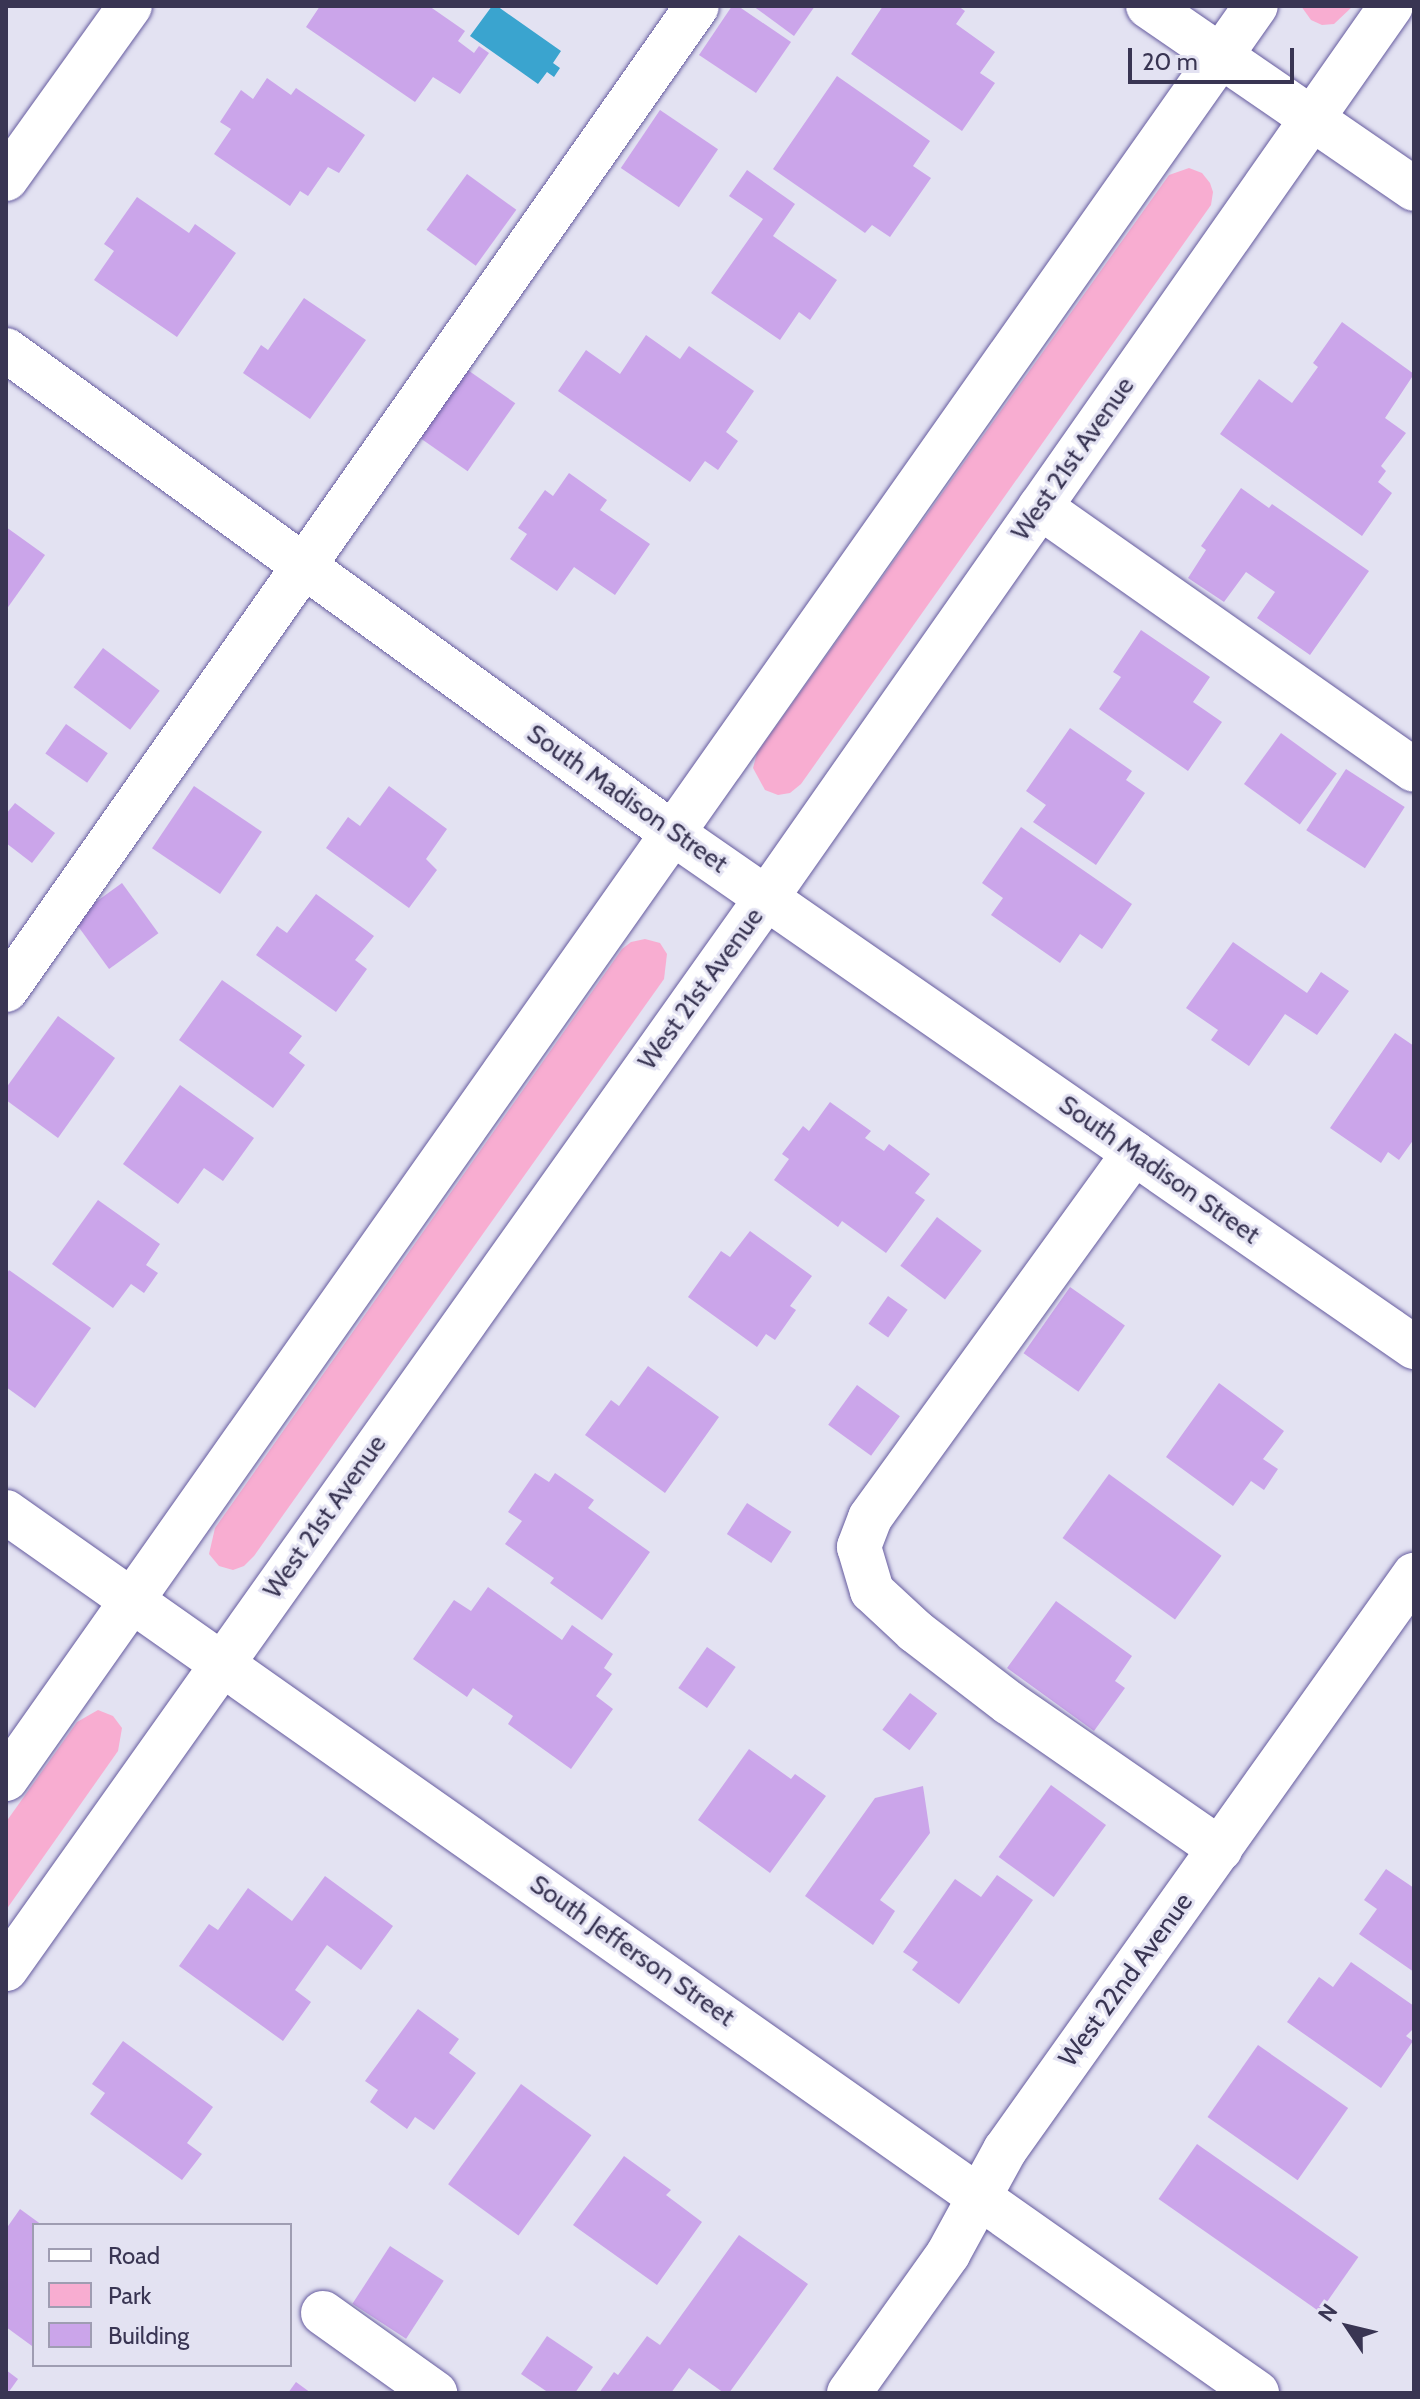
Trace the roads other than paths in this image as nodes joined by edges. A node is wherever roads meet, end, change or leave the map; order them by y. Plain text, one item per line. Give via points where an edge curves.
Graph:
1 (130, 6) edge
2 (697, 6) edge
3 (1148, 6) edge
4 (1256, 6) edge
5 (1391, 6) edge
6 (1220, 57) junction
7 (1313, 117) junction
8 (6, 179) edge
9 (1414, 189) edge
10 (6, 350) edge
11 (1040, 507) junction
12 (304, 566) junction
13 (1414, 770) edge
14 (671, 832) junction
15 (767, 897) junction
16 (6, 990) edge
17 (1134, 1153) junction
18 (1414, 1347) edge
19 (6, 1512) edge
20 (1414, 1575) edge
21 (132, 1600) junction
22 (221, 1663) junction
23 (6, 1779) edge
24 (1220, 1849) junction
25 (6, 1969) edge
26 (980, 2195) junction
27 (323, 2313) dead end
28 (435, 2393) edge
29 (849, 2393) edge
30 (1257, 2393) edge

1 - 8 street
2 - 12 street
3 - 6 street
4 - 6 street
5 - 7 street, West 21st Avenue
6 - 7 street
6 - 14 street
7 - 9 street
7 - 11 street, West 21st Avenue
10 - 12 street, South Madison Street
11 - 13 street
11 - 15 street, West 21st Avenue
12 - 14 street, South Madison Street
12 - 16 street
14 - 15 street, South Madison Street
14 - 21 street
15 - 17 street, South Madison Street
15 - 22 street, West 21st Avenue
17 - 18 street, South Madison Street
17 - 24 street via 870,1518 859,1547 872,1591 915,1631
19 - 21 street, South Jefferson Street
20 - 24 street, West 22nd Avenue
21 - 22 street, South Jefferson Street
21 - 23 street
22 - 25 street, West 21st Avenue
22 - 26 street, South Jefferson Street
24 - 26 street, West 22nd Avenue via 1005,2150
26 - 29 street, West 22nd Avenue via 948,2254
26 - 30 street, South Jefferson Street
27 - 28 street

